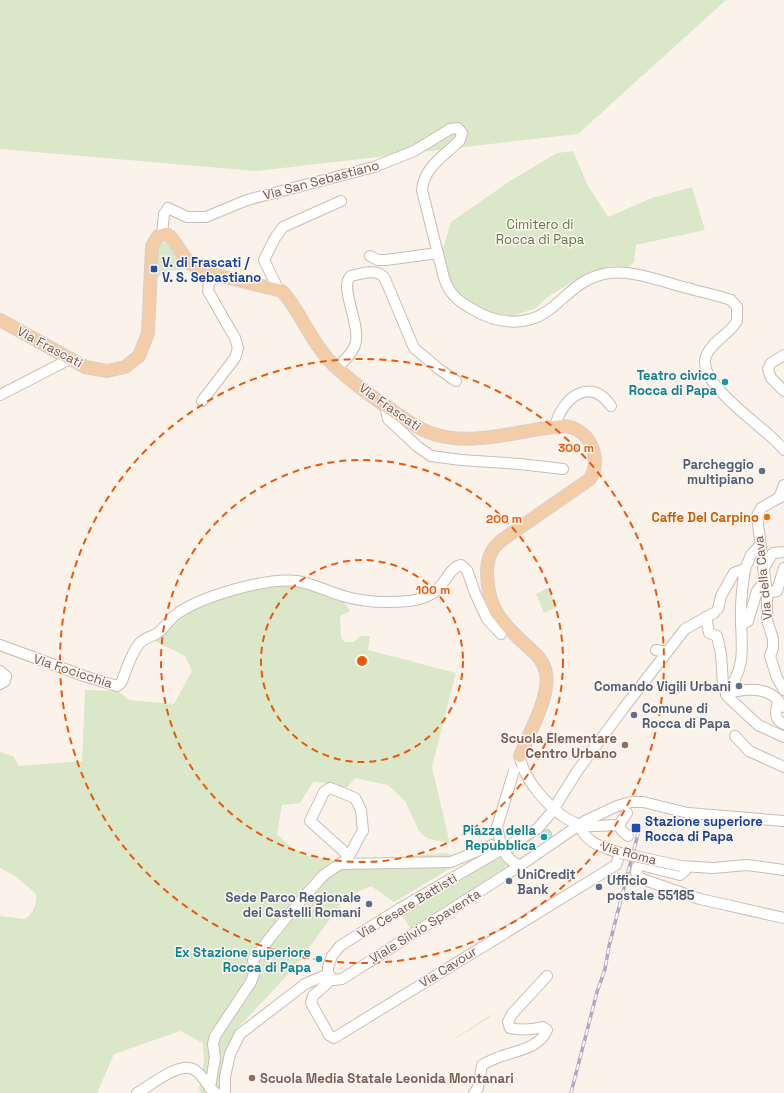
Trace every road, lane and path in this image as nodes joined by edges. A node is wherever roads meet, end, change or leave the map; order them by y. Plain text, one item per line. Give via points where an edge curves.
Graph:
1 (341, 201) dead end
2 (162, 234) junction
3 (438, 253) junction
4 (370, 256) dead end
5 (217, 275) junction
6 (278, 289) junction
7 (0, 320) edge
8 (784, 355) edge
9 (70, 360) junction
10 (336, 367) junction
11 (456, 381) dead end
12 (784, 390) edge
13 (0, 395) edge
14 (202, 401) dead end
15 (385, 406) junction
16 (611, 406) dead end
17 (555, 427) junction
18 (784, 450) edge
19 (563, 469) dead end
20 (784, 485) edge
21 (781, 497) edge
22 (760, 545) junction
23 (784, 552) edge
24 (784, 568) edge
25 (745, 569) junction
26 (763, 569) junction
27 (765, 581) junction
28 (767, 593) junction
29 (712, 613) junction
30 (741, 625) junction
31 (501, 634) dead end
32 (0, 645) edge
33 (652, 647) dead end
34 (667, 652) junction
35 (0, 671) edge
36 (0, 684) edge
37 (784, 690) edge
38 (726, 694) junction
39 (781, 704) edge
40 (784, 724) edge
41 (735, 736) dead end
42 (784, 738) edge
43 (520, 756) junction
44 (784, 767) edge
45 (553, 809) junction
46 (627, 813) dead end
47 (784, 822) edge
48 (579, 825) junction
49 (619, 825) junction
50 (628, 836) dead end
51 (492, 845) dead end
52 (503, 845) junction
53 (351, 852) junction
54 (620, 853) junction
55 (340, 864) junction
56 (521, 865) junction
57 (681, 866) junction
58 (784, 870) edge
59 (784, 918) edge
60 (547, 976) dead end
61 (330, 977) junction
62 (139, 1092) edge
63 (220, 1092) edge
64 (474, 1093) edge

1 - 6 street via 287,224 277,233 264,260
2 - 3 street, Via San Sebastiano via 166,209 188,217 206,217 247,200 374,167 414,151 448,130 456,128 462,131 460,140 429,169 423,184 424,199
2 - 5 main road via 171,237 191,264
2 - 9 main road, Via Frascati via 152,244 148,333 137,359 120,369 107,371 91,369
3 - 4 street via 386,260
3 - 18 street, Via San Sebastiano via 448,288 455,298 483,315 502,321 518,322 540,316 583,282 613,273 637,276 731,300 737,307 737,321 708,352 706,371 743,413
5 - 6 main road
5 - 14 street via 209,283 208,291 235,338 238,351
6 - 10 main road, Via Frascati via 283,292 328,360
7 - 9 main road, Via Frascati
8 - 12 street via 768,369 771,378
9 - 13 street
10 - 11 street via 351,353 356,342 356,324 346,287 348,279 376,272 386,279 414,348
10 - 15 main road, Via Frascati
15 - 17 main road, Via Frascati via 416,426 443,436 484,438
15 - 19 street via 388,419 431,456
16 - 17 street via 597,394 578,394 564,404
17 - 43 main road, Via Frascati via 573,428 587,439 596,457 593,474 584,484 497,544 490,553 488,564 488,588 493,609 512,633 539,657 546,672 545,693
20 - 21 street
21 - 22 street, Via della Cava via 761,508 757,516
22 - 25 street via 751,555
22 - 26 street, Via della Cava
23 - 26 street via 773,553
24 - 28 street via 777,590
25 - 29 street via 734,573
25 - 30 street
26 - 27 street, Via della Cava
27 - 28 street, Via della Cava
27 - 30 street via 757,591 748,622
28 - 37 street, Via della Cava via 767,620 773,639 770,656 776,676
29 - 34 street via 685,629
29 - 38 street via 709,633 717,636
30 - 38 street via 741,665
31 - 32 street, Via Focicchia via 487,619 467,570 461,565 455,567 432,594 409,601 354,599 293,581 221,593 182,610 168,620 159,632 141,641 121,683 117,686
33 - 34 street
34 - 45 street via 581,765
35 - 36 street via 6,676
38 - 39 street via 738,691 763,692 772,694
38 - 42 street via 760,726
39 - 40 street via 776,717
41 - 44 street via 744,748
43 - 45 street via 525,772
43 - 52 street, bridge via 497,827
45 - 48 street
45 - 52 street via 539,827
46 - 49 street
47 - 48 street via 688,813 638,802 617,806
48 - 49 street
48 - 54 street, Via Roma via 593,843
48 - 56 street
49 - 50 street
51 - 55 street via 451,862
52 - 56 street via 510,860
52 - 61 street, Via Cesare Battisti via 340,946 328,967
53 - 53 street via 364,827 361,810 355,798 330,788 324,792 310,821
53 - 55 street
54 - 57 street, Via Roma, bridge
54 - 61 street, Via Cavour via 614,866 334,1038 329,1035 311,1003 314,995
55 - 63 street via 316,883 253,960 254,975 215,1036 213,1044
56 - 61 street, Viale Silvio Spaventa via 342,979 336,981
57 - 58 street, Via Roma via 712,868 747,865
57 - 59 street via 686,870 680,875 641,865 637,867 636,873 642,879 695,897
60 - 64 street via 512,1014 508,1022 510,1028 519,1030 544,1026 547,1030 544,1037 531,1047 500,1056 482,1065 478,1088
61 - 63 street, Viale Silvio Spaventa via 305,984 240,1034 230,1054
62 - 63 street via 171,1072 186,1067 196,1071

